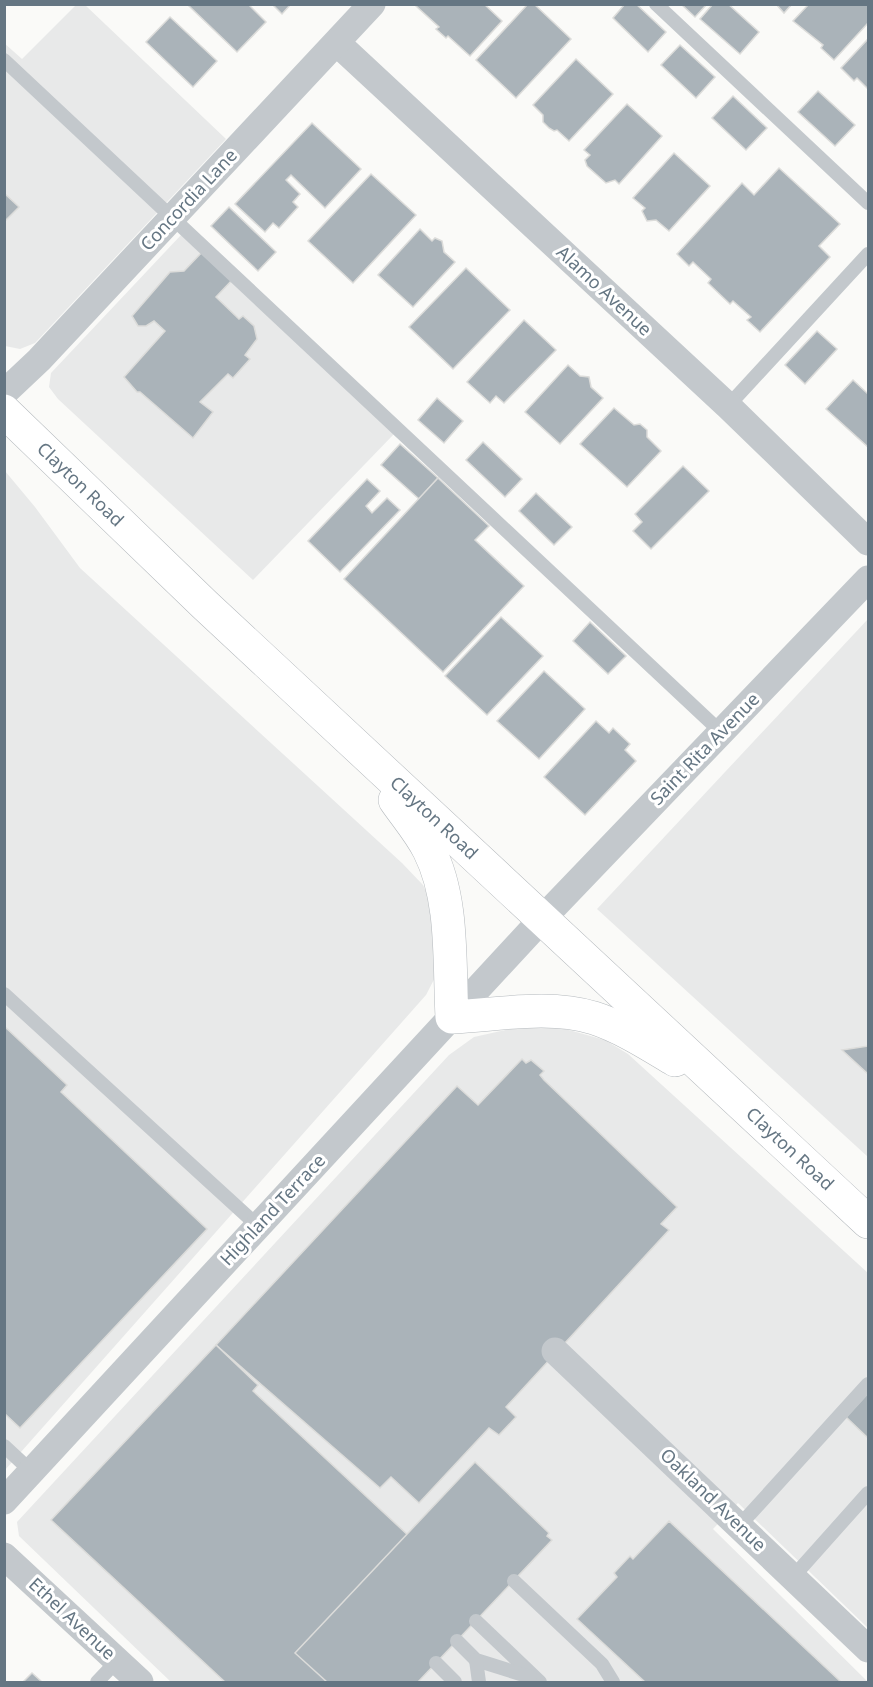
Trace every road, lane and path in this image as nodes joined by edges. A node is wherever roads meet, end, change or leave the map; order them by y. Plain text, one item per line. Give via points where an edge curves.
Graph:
1 (372, 4) edge
2 (656, 4) edge
3 (337, 43) junction
4 (4, 60) edge
5 (868, 203) edge
6 (174, 216) junction
7 (868, 254) edge
8 (4, 393) edge
9 (728, 406) junction
10 (4, 411) edge
11 (868, 542) edge
12 (868, 579) edge
13 (721, 732) junction
14 (360, 749) junction
15 (542, 919) junction
16 (4, 994) edge
17 (452, 1017) junction
18 (730, 1094) junction
19 (868, 1222) edge
20 (258, 1226) junction
21 (555, 1351) dead end
22 (868, 1384) edge
23 (4, 1446) edge
24 (32, 1472) junction
25 (868, 1493) edge
26 (4, 1502) edge
27 (740, 1525) junction
28 (4, 1556) edge
29 (793, 1577) junction
30 (514, 1581) dead end
31 (476, 1621) dead end
32 (457, 1641) dead end
33 (868, 1649) edge
34 (476, 1660) junction
35 (117, 1661) junction
36 (436, 1663) dead end
37 (536, 1680) edge
38 (97, 1683) edge
39 (140, 1683) edge
40 (455, 1683) edge
41 (479, 1683) edge
42 (613, 1683) edge

1 - 3 street, Concordia Lane
2 - 5 lane
3 - 6 street, Concordia Lane
3 - 9 street, Alamo Avenue
4 - 6 lane
6 - 8 street, Concordia Lane
6 - 13 lane
7 - 9 lane
9 - 11 street, Alamo Avenue
10 - 14 main road, Clayton Road
12 - 13 street, Saint Rita Avenue
13 - 15 street, Saint Rita Avenue
14 - 15 main road, Clayton Road
14 - 17 main road via 429,849 438,875 447,924
15 - 17 street, Highland Terrace
15 - 18 main road, Clayton Road
16 - 20 lane
17 - 18 main road via 552,1011 593,1018 620,1029
17 - 20 street, Highland Terrace
18 - 19 main road, Clayton Road
20 - 24 street, Highland Terrace
21 - 27 street, Oakland Avenue
22 - 27 lane
23 - 24 lane
24 - 26 street, Highland Terrace
25 - 29 lane
27 - 29 street, Oakland Avenue
28 - 35 street, Ethel Avenue
29 - 33 street, Oakland Avenue
30 - 42 lane via 602,1664
31 - 37 lane
32 - 34 lane
34 - 37 lane
34 - 41 lane
35 - 38 lane
35 - 39 street, Ethel Avenue
36 - 40 lane

